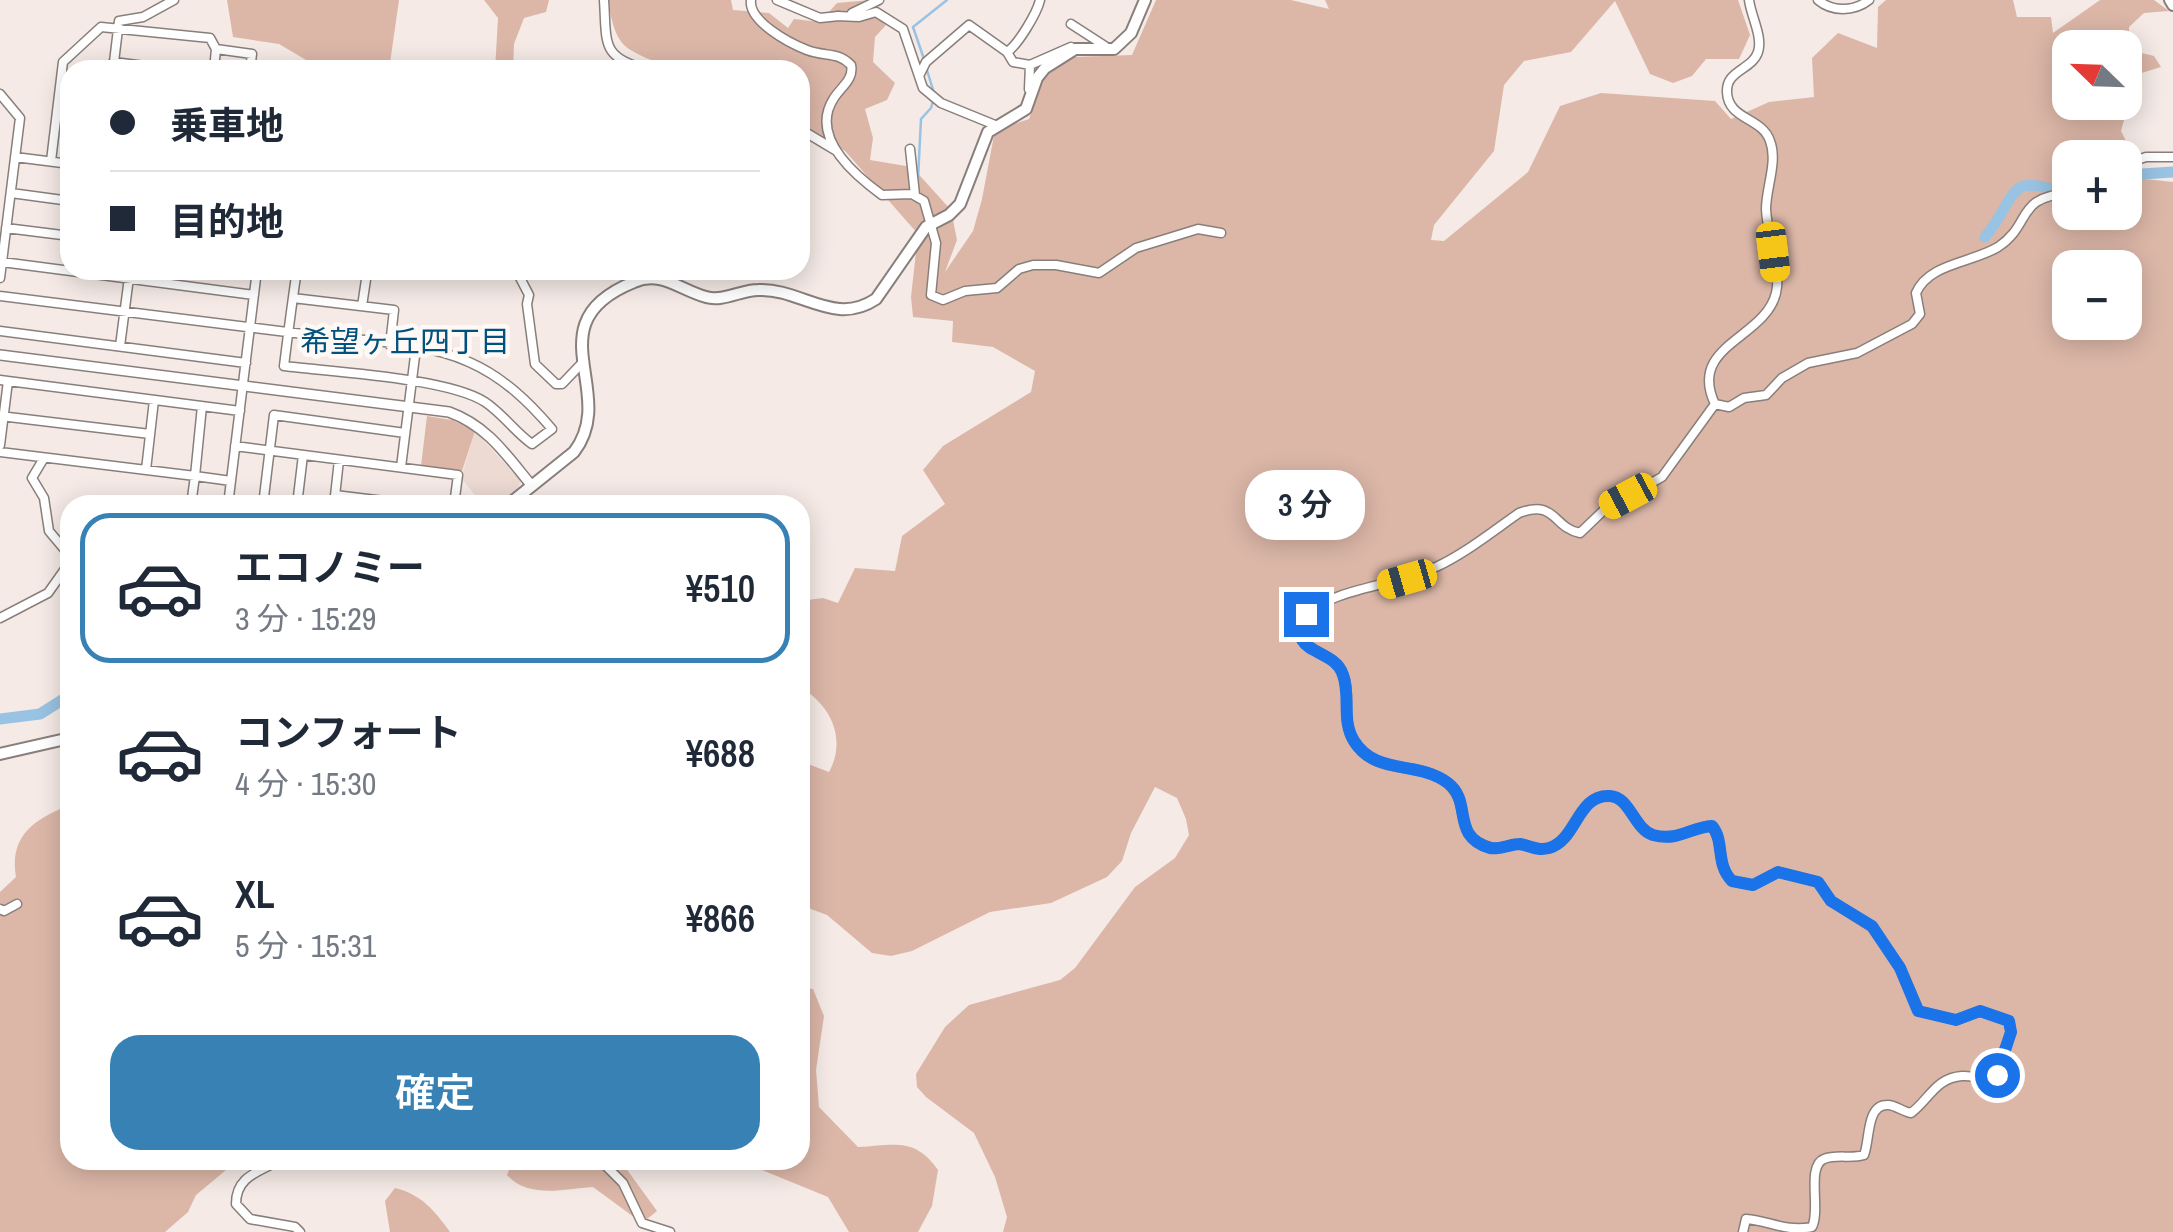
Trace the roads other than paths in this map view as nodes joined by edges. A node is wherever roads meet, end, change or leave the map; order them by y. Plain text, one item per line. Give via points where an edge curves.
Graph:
1 (174, 0) edge
2 (604, 0) edge
3 (751, 0) edge
4 (777, 0) edge
5 (808, 0) edge
6 (879, 0) edge
7 (1040, 0) edge
8 (1145, 0) edge
9 (1750, 0) edge
10 (1818, 0) edge
11 (1869, 0) edge
12 (802, 11) junction
13 (838, 16) junction
14 (1071, 24) dead end
15 (119, 29) junction
16 (1075, 49) junction
17 (1114, 49) junction
18 (216, 50) junction
19 (1008, 52) junction
20 (65, 60) edge
21 (114, 60) edge
22 (215, 60) edge
23 (251, 60) edge
24 (620, 60) edge
25 (1030, 66) junction
26 (919, 76) junction
27 (60, 87) edge
28 (0, 94) edge
29 (1022, 112) junction
30 (995, 126) junction
31 (810, 135) edge
32 (910, 149) dead end
33 (835, 150) junction
34 (15, 157) junction
35 (2173, 157) edge
36 (2142, 158) edge
37 (51, 162) junction
38 (60, 163) edge
39 (10, 193) junction
40 (2052, 194) edge
41 (914, 195) junction
42 (60, 200) edge
43 (932, 222) junction
44 (6, 228) junction
45 (1221, 234) dead end
46 (60, 235) edge
47 (2, 262) edge
48 (60, 267) edge
49 (0, 278) edge
50 (128, 280) edge
51 (165, 280) edge
52 (256, 280) edge
53 (295, 280) edge
54 (365, 280) edge
55 (521, 280) edge
56 (639, 280) edge
57 (667, 280) edge
58 (254, 295) junction
59 (0, 296) edge
60 (293, 298) junction
61 (362, 306) junction
62 (124, 312) junction
63 (250, 328) junction
64 (0, 331) edge
65 (289, 332) junction
66 (390, 345) junction
67 (120, 346) junction
68 (416, 348) junction
69 (0, 356) edge
70 (584, 360) junction
71 (246, 363) junction
72 (4, 381) edge
73 (411, 382) junction
74 (242, 386) junction
75 (154, 400) junction
76 (1715, 404) junction
77 (202, 406) junction
78 (408, 407) junction
79 (240, 411) junction
80 (2, 416) edge
81 (405, 432) junction
82 (150, 434) junction
83 (235, 446) junction
84 (0, 448) edge
85 (270, 450) junction
86 (303, 455) junction
87 (44, 458) junction
88 (340, 460) junction
89 (401, 467) junction
90 (146, 470) junction
91 (195, 476) junction
92 (231, 481) junction
93 (532, 486) junction
94 (192, 495) edge
95 (229, 495) edge
96 (263, 495) edge
97 (298, 495) edge
98 (335, 495) edge
99 (455, 495) edge
100 (521, 495) edge
101 (60, 545) edge
102 (60, 574) edge
103 (0, 618) edge
104 (60, 740) edge
105 (0, 754) edge
106 (17, 904) dead end
107 (0, 909) edge
108 (260, 1170) edge
109 (610, 1170) edge
110 (300, 1232) edge
111 (670, 1232) edge
112 (1742, 1232) edge

1 - 15 street via 120,22
2 - 24 street via 608,48
3 - 33 street via 754,15 785,38 851,64 852,76 825,122
4 - 12 street
5 - 12 street
6 - 13 street
7 - 19 street via 1020,43
8 - 17 main road via 1131,34
9 - 76 street via 1759,48 1726,89 1735,112 1762,126 1772,144 1766,208 1776,292 1759,320 1714,359 1708,381
10 - 11 street via 1842,9
12 - 13 street
13 - 26 street via 876,12 903,29
14 - 17 street
15 - 18 street via 210,38
15 - 20 street via 101,27
15 - 21 street
16 - 17 main road
16 - 25 street
16 - 29 main road via 1040,72
18 - 22 street
18 - 23 street via 252,54
19 - 25 street via 1014,62
19 - 26 street via 969,24
25 - 29 street
26 - 30 street via 934,99
27 - 37 street
28 - 34 street via 20,118
29 - 30 main road
30 - 43 main road via 982,140 960,204
31 - 33 street
32 - 41 street
33 - 41 street via 882,195
34 - 37 street
34 - 39 street
35 - 36 street
37 - 38 street
39 - 42 street
39 - 44 street
40 - 76 street via 2035,201 1996,248 1927,276 1916,293 1920,314 1912,324 1857,354 1794,370 1766,395 1729,407
41 - 43 street
43 - 45 street via 930,288 942,300 997,288 1033,265 1099,273 1136,248 1198,229
43 - 57 main road via 876,299 853,310 766,290 712,298
44 - 46 street
44 - 47 street
47 - 48 street
47 - 49 street
50 - 62 street
51 - 58 street
52 - 58 street
53 - 60 street
54 - 61 street
55 - 70 street via 539,371 562,384
56 - 70 main road via 591,309 581,328
58 - 63 street
59 - 62 street
60 - 61 street
60 - 65 street
61 - 66 street via 394,310
62 - 63 street
62 - 67 street
63 - 65 street
63 - 71 street
64 - 67 street
65 - 66 street
65 - 73 street via 284,366
66 - 68 street
67 - 71 street
68 - 73 street
68 - 73 street via 487,371 552,429 532,444 483,400
69 - 74 street
70 - 93 main road via 582,441
71 - 74 street
72 - 75 street
72 - 80 street
73 - 78 street
74 - 78 street
74 - 79 street
75 - 77 street
75 - 82 street
76 - 112 street via 1662,478 1605,509 1587,529 1571,531 1534,507 1438,566 1332,599 1306,614 1300,639 1340,667 1348,728 1358,746 1378,764 1447,782 1473,839 1492,849 1546,848 1565,840 1586,806 1611,796 1656,836 1712,826 1732,881 1753,885 1778,872 1818,882 1837,905 1872,926 1924,1015 1956,1020 1980,1011 2009,1021 1994,1078 1944,1082 1911,1113 1882,1106 1872,1115 1864,1155 1818,1164 1812,1227 1766,1228 1752,1219
77 - 79 street
77 - 91 street
78 - 81 street
78 - 93 street via 449,412 476,424
79 - 83 street
80 - 82 street
80 - 84 street
81 - 85 street via 274,415
81 - 89 street
82 - 90 street
83 - 85 street
83 - 92 street
84 - 87 street
85 - 86 street
85 - 96 street
86 - 88 street
86 - 97 street
87 - 90 street
87 - 101 street via 32,478
88 - 89 street
88 - 98 street
89 - 99 street via 458,474
90 - 91 street
91 - 92 street
91 - 94 street
92 - 95 street
93 - 100 main road
102 - 103 street via 48,592
104 - 105 main road
106 - 107 street
108 - 110 street via 236,1190 236,1204 250,1220
109 - 111 street via 642,1223

